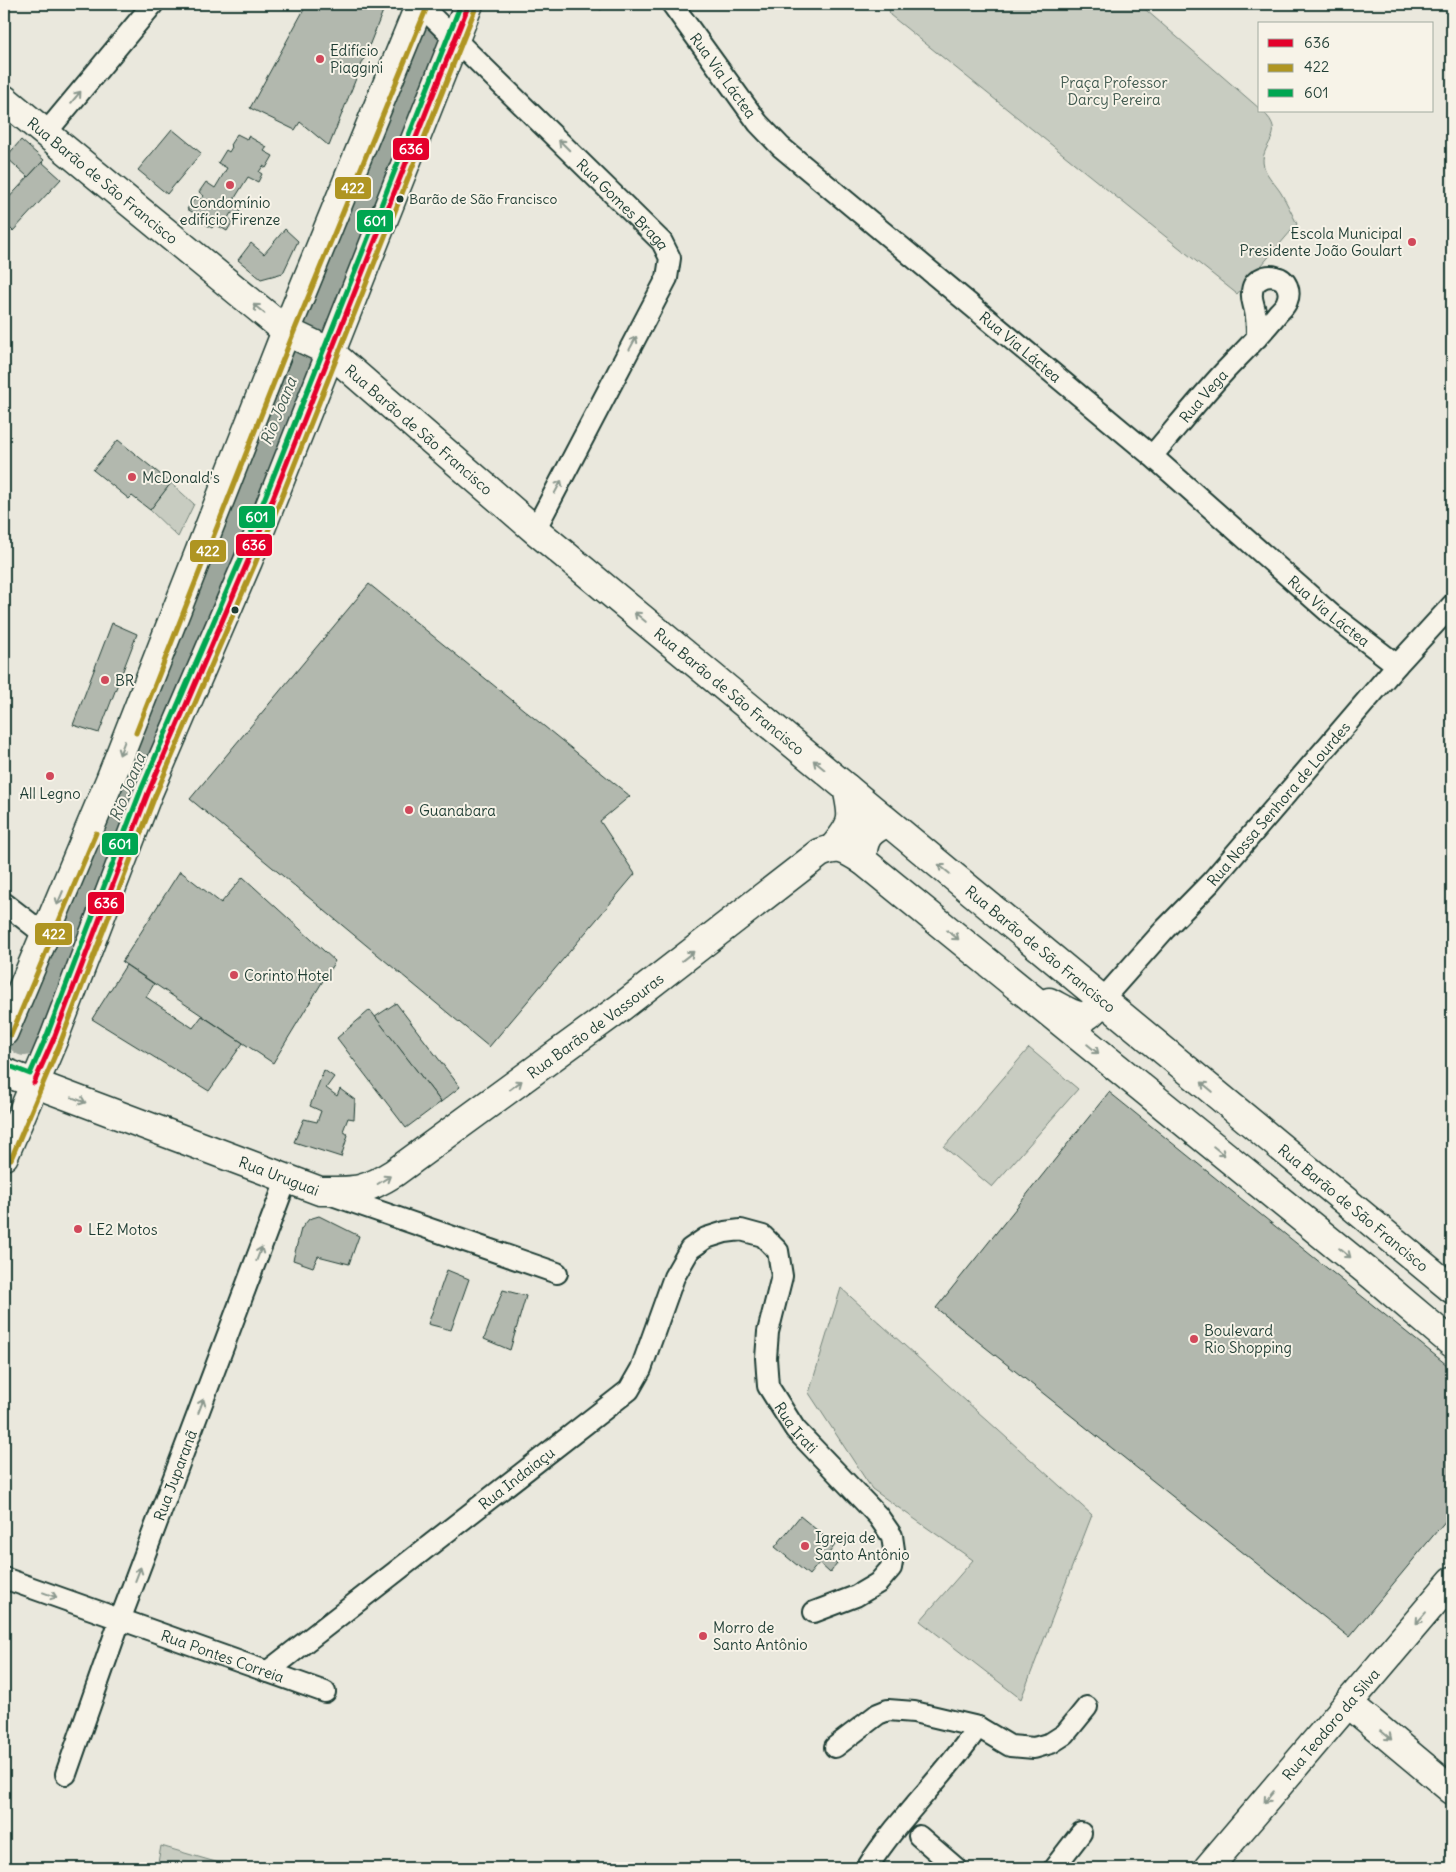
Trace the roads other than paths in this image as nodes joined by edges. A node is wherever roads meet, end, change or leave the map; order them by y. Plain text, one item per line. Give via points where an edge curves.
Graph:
1 (153, 4) edge
2 (420, 4) edge
3 (469, 4) edge
4 (672, 4) edge
5 (456, 38) junction
6 (4, 99) edge
7 (45, 134) junction
8 (286, 331) junction
9 (1257, 338) dead end
10 (330, 352) junction
11 (1152, 456) junction
12 (535, 530) junction
13 (1452, 605) edge
14 (1397, 665) junction
15 (847, 788) junction
16 (888, 823) junction
17 (834, 847) junction
18 (862, 860) junction
19 (4, 903) edge
20 (44, 934) junction
21 (1031, 998) junction
22 (1102, 1000) junction
23 (4, 1032) edge
24 (4, 1072) edge
25 (34, 1083) junction
26 (4, 1156) edge
27 (287, 1178) junction
28 (320, 1191) junction
29 (706, 1238) joint
30 (557, 1273) dead end
31 (1452, 1289) edge
32 (1452, 1343) edge
33 (4, 1578) edge
34 (1452, 1581) edge
35 (814, 1612) dead end
36 (120, 1620) junction
37 (267, 1672) junction
38 (325, 1692) dead end
39 (1348, 1703) junction
40 (1087, 1707) dead end
41 (978, 1728) junction
42 (835, 1747) dead end
43 (66, 1774) dead end
44 (1452, 1790) edge
45 (1081, 1833) dead end
46 (919, 1836) dead end
47 (867, 1868) edge
48 (956, 1868) edge
49 (1054, 1868) edge
50 (1208, 1868) edge

7 -> 1 street
2 - 5 street, Rua Gomes Braga
2 - 8 street
3 - 5 street
4 - 11 street, Rua Via Láctea via 758,123 781,147
5 - 10 street
12 -> 5 street, Rua Gomes Braga via 668,278 670,258 662,242
6 - 7 street, Rua Barão de São Francisco
8 -> 7 street, Rua Barão de São Francisco
8 - 10 street, Rua Barão de São Francisco
8 -> 20 street via 110,780
9 - 11 street, Rua Vega
10 - 12 street, Rua Barão de São Francisco
10 - 25 street via 248,561 148,793
11 - 14 street, Rua Via Láctea via 1332,615
15 -> 12 street, Rua Barão de São Francisco
13 - 14 street, Rua Nossa Senhora de Lourdes
14 - 22 street, Rua Nossa Senhora de Lourdes via 1211,882 1165,928
15 - 16 street, Rua Barão de São Francisco
15 - 17 street via 852,820
16 - 18 street via 868,835 863,845
22 -> 16 street, Rua Barão de São Francisco
17 - 18 street
28 -> 17 street, Rua Barão de Vassouras via 356,1191 394,1174 620,1008 820,853
18 -> 21 street
19 - 20 street
20 - 23 street
21 - 22 street via 1084,1017
21 -> 32 street
31 -> 22 street, Rua Barão de São Francisco
24 - 25 street, Rua Uruguai
25 - 26 street
25 -> 27 street, Rua Uruguai
27 - 28 street, Rua Uruguai
36 -> 27 street, Rua Juparanã
28 - 30 street, Rua Uruguai
29 - 35 street, Rua Irati via 741,1230 763,1236 778,1251 782,1276 768,1332 768,1386 794,1429 878,1516 892,1536 891,1568 878,1583 856,1596
29 - 37 street, Rua Indaiaçu via 690,1249 674,1277 641,1369 628,1390
33 -> 36 street, Rua Pontes Correia
34 -> 39 street, Rua Teodoro da Silva
36 - 37 street, Rua Pontes Correia
36 - 43 street, Rua Juparanã
37 - 38 street, Rua Pontes Correia
39 -> 44 street
39 -> 50 street, Rua Teodoro da Silva
40 - 41 street via 1066,1734 1034,1748 1010,1746
41 - 42 street via 914,1712 888,1710
41 - 47 street via 909,1811
45 - 49 street
46 - 48 street

